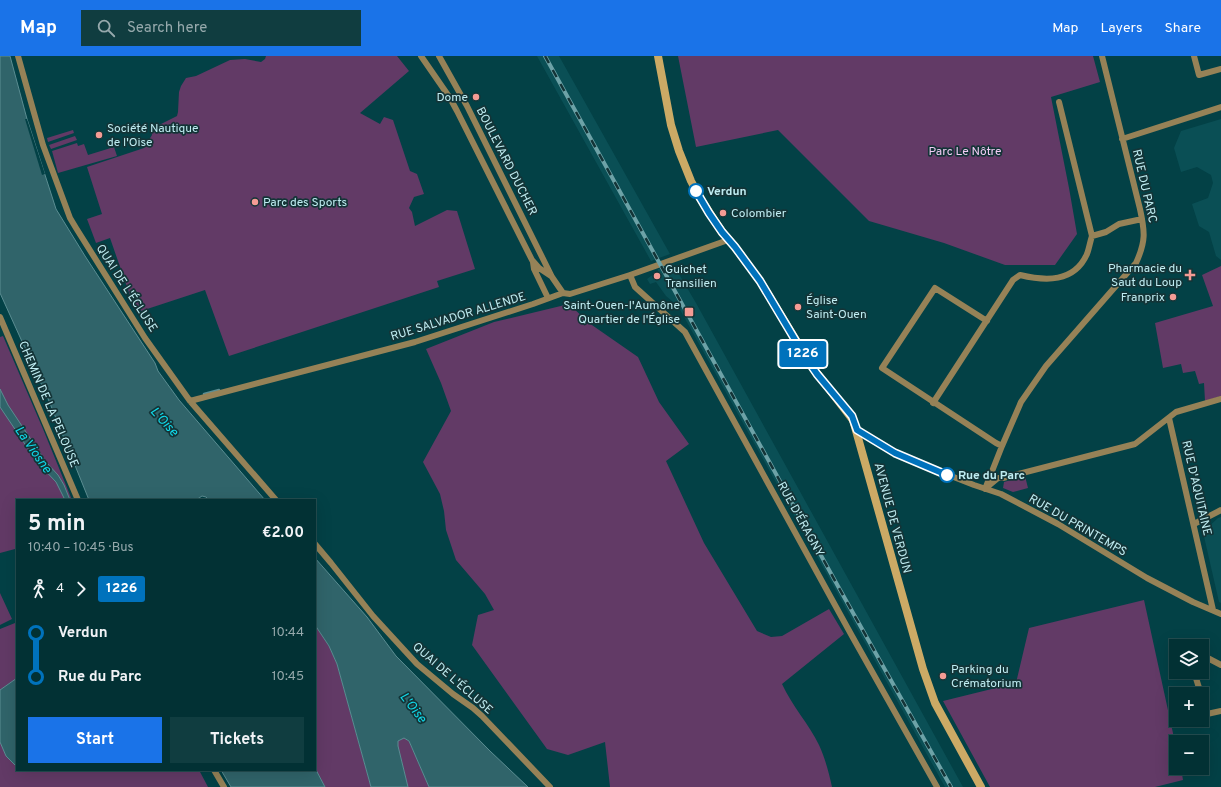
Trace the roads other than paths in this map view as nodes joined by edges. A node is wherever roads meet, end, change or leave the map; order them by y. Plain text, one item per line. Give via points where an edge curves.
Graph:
1 (18, 56) edge
2 (421, 56) edge
3 (439, 56) edge
4 (658, 56) edge
5 (1102, 56) edge
6 (1194, 56) edge
7 (1221, 69) edge
8 (1059, 102) dead end
9 (1221, 107) edge
10 (1122, 139) junction
11 (1142, 219) junction
12 (1092, 236) junction
13 (728, 240) junction
14 (532, 260) junction
15 (630, 275) junction
16 (552, 277) junction
17 (563, 293) junction
18 (548, 298) junction
19 (0, 317) edge
20 (987, 321) junction
21 (1221, 399) edge
22 (190, 401) junction
23 (933, 403) junction
24 (1169, 418) junction
25 (857, 430) junction
26 (1002, 446) junction
27 (985, 489) junction
28 (78, 499) edge
29 (275, 499) edge
30 (1221, 510) edge
31 (1194, 524) junction
32 (316, 545) edge
33 (1212, 610) junction
34 (1221, 614) edge
35 (1209, 659) edge
36 (1221, 665) edge
37 (1221, 712) edge
38 (1209, 714) edge
39 (215, 771) edge
40 (224, 787) edge
41 (550, 787) edge
42 (937, 787) edge
43 (982, 787) edge

1 - 22 street, QUAI DE L'ÉCLUSE via 43,145 70,218 145,338
2 - 14 street, BOULEVARD DUCHER via 450,98
3 - 16 street, BOULEVARD DUCHER via 467,106
4 - 13 main road, AVENUE DE VERDUN via 671,125 683,162 706,209
5 - 10 street, RUE DU PARC
6 - 7 street via 1199,75
8 - 12 street
9 - 10 street
10 - 11 street, RUE DU PARC
11 - 12 street via 1119,224 1106,232
11 - 26 street, RUE DU PARC via 1145,233 1136,263 1046,366 1021,402
12 - 20 street via 1086,254 1076,269 1062,277 1047,279 1020,275 1013,280
13 - 15 street, RUE SALVADOR ALLENDE
13 - 25 main road, AVENUE DE VERDUN via 760,281 809,363 852,416
14 - 16 street, BOULEVARD DUCHER
14 - 18 street, BOULEVARD DUCHER
15 - 17 street, RUE SALVADOR ALLENDE via 570,294
15 - 42 street, RUE D'ÉRAGNY via 635,286 681,327 691,341
16 - 17 street, BOULEVARD DUCHER
17 - 18 street, RUE SALVADOR ALLENDE
18 - 22 street, RUE SALVADOR ALLENDE via 415,342
19 - 28 street, CHEMIN DE LA PELOUSE
20 - 23 street
20 - 23 street via 935,288 882,368
21 - 24 street via 1176,412
22 - 29 street, QUAI DE L'ÉCLUSE
23 - 26 street
24 - 27 street via 1135,444 998,478
24 - 31 street, RUE D'AQUITAINE
25 - 27 street, RUE DU PRINTEMPS via 895,453
25 - 43 main road, AVENUE DE VERDUN via 922,669 935,703
26 - 27 street, RUE DU PARC
27 - 33 street, RUE DU PRINTEMPS via 1014,500 1147,578
30 - 31 street
31 - 33 street, RUE D'AQUITAINE
32 - 41 street, QUAI DE L'ÉCLUSE via 373,616 417,664 478,712
33 - 34 street, RUE DU PRINTEMPS
35 - 36 street
37 - 38 street
39 - 40 street

